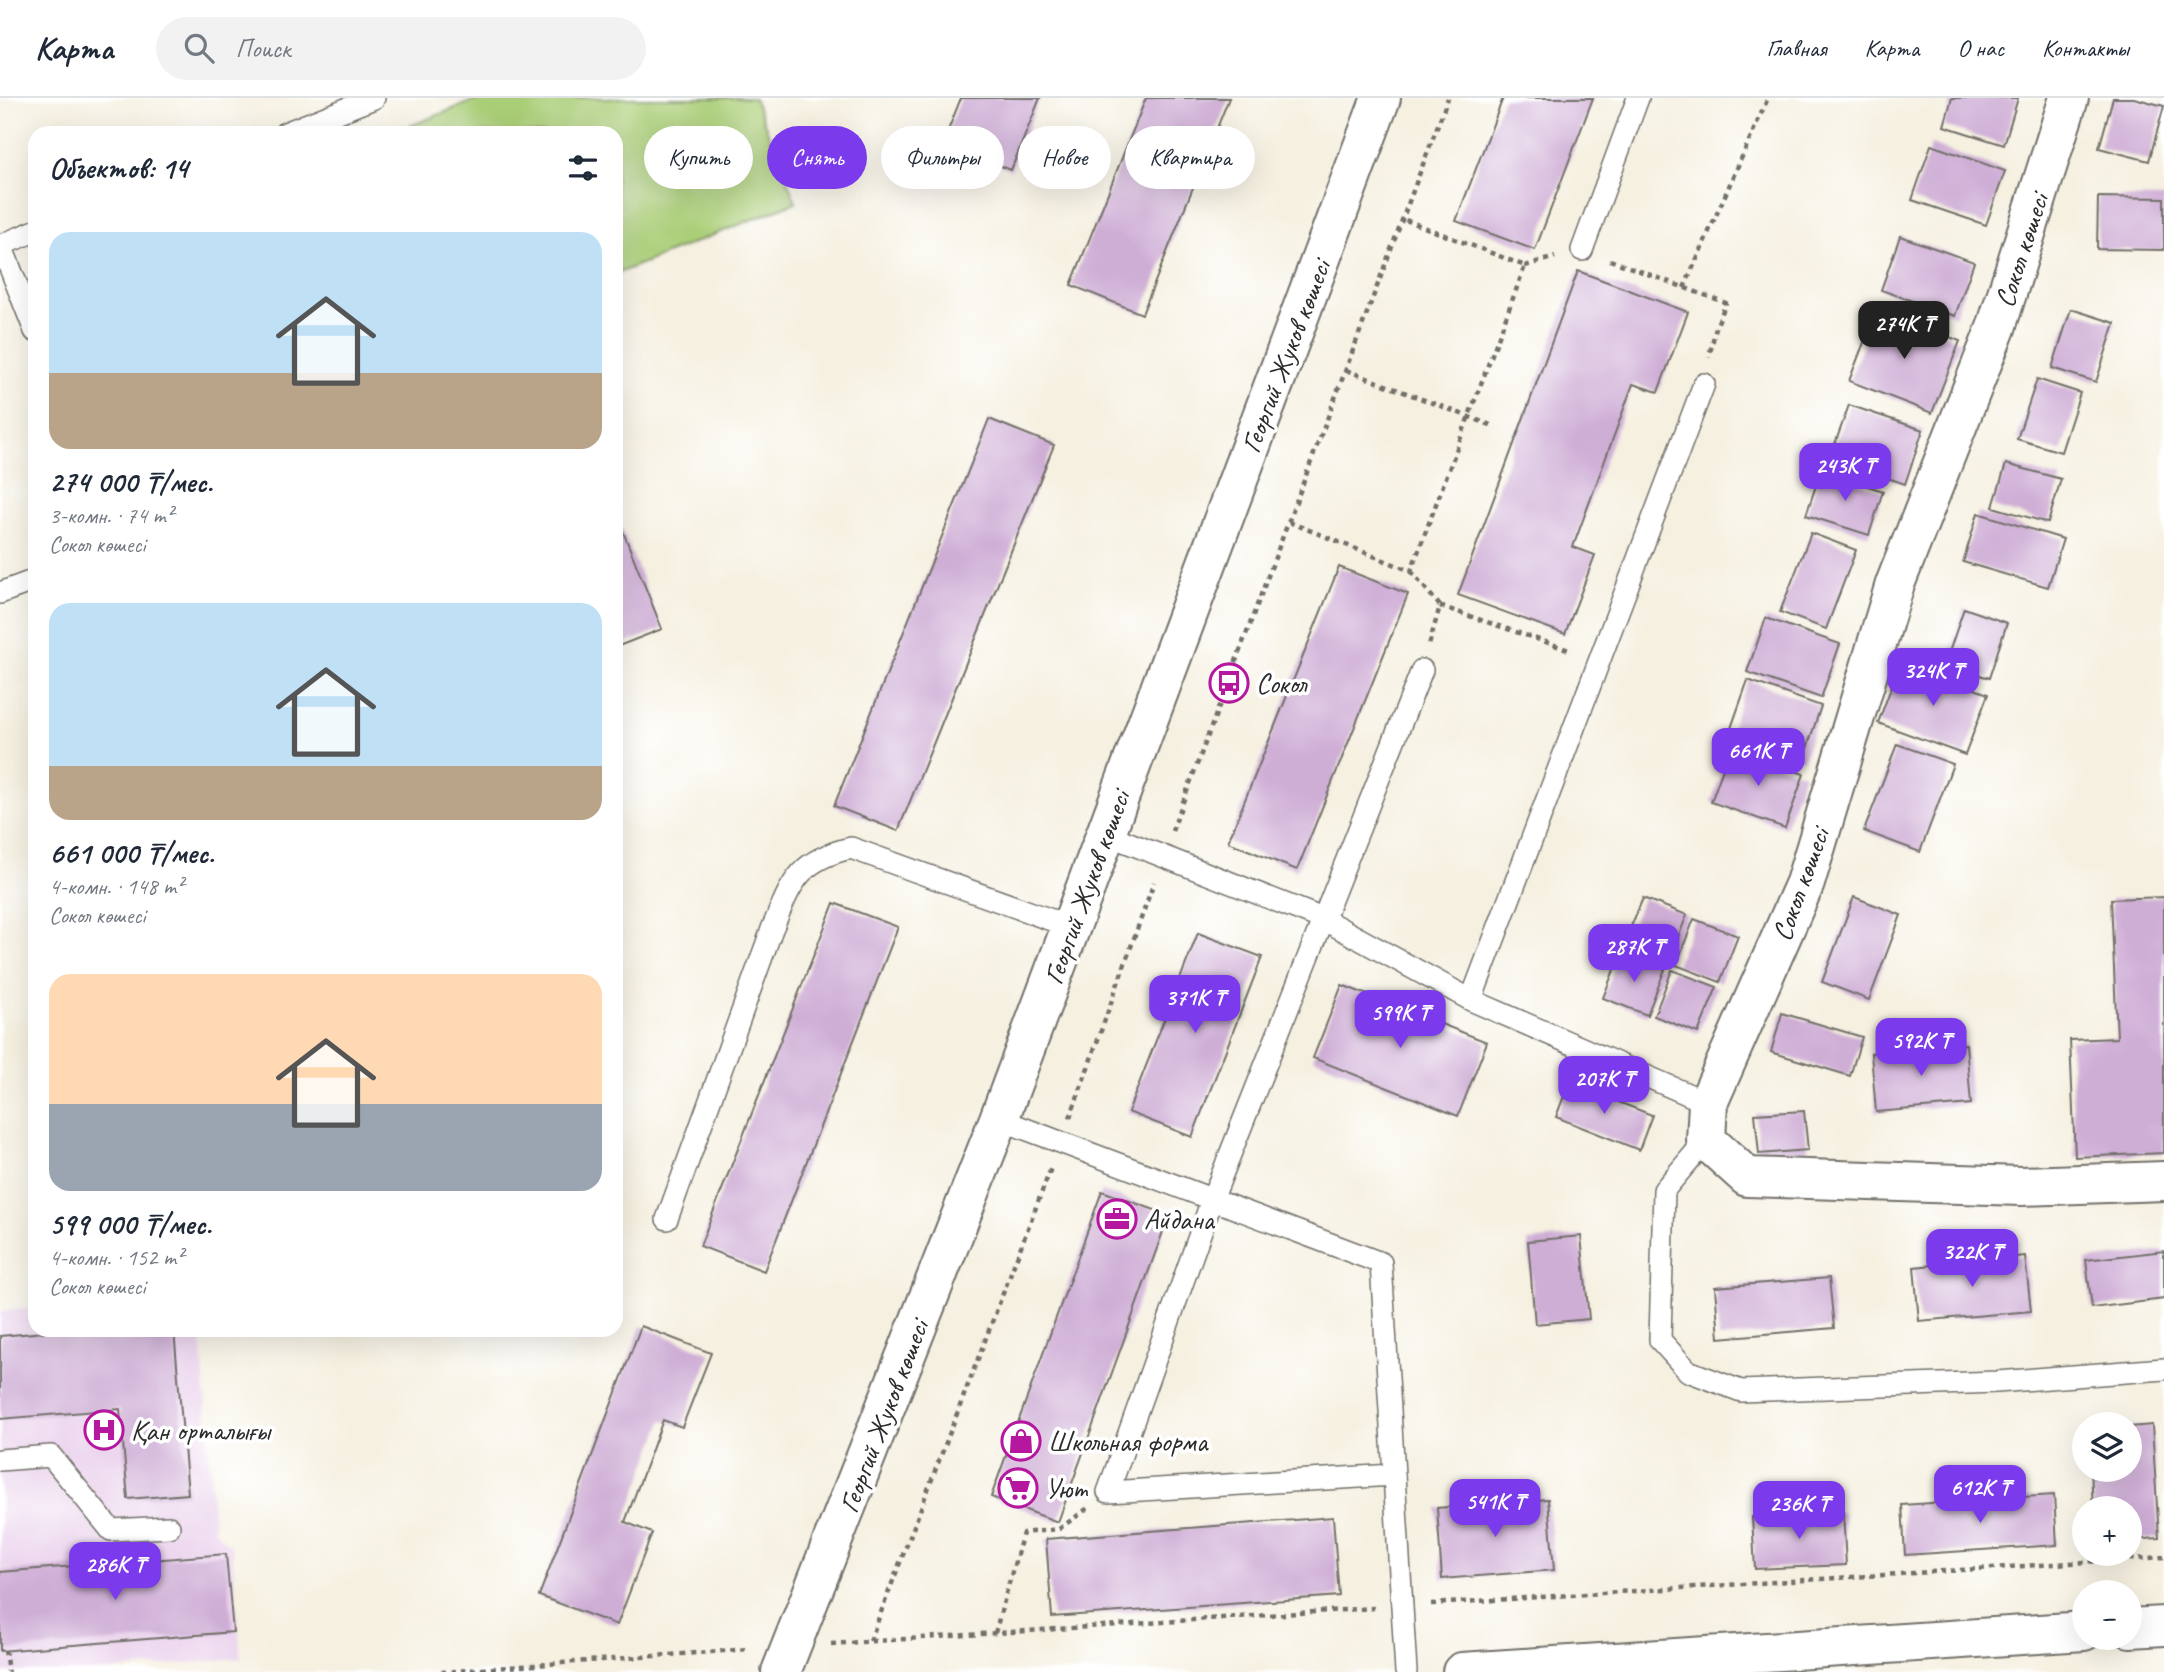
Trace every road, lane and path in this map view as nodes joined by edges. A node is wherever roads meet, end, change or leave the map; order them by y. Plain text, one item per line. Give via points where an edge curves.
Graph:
1 (374, 98) edge
2 (1381, 98) edge
3 (1638, 98) edge
4 (1768, 98) edge
5 (2069, 98) edge
6 (303, 126) edge
7 (1403, 219) dead end
8 (28, 234) edge
9 (1581, 250) junction
10 (1525, 266) junction
11 (1684, 288) junction
12 (28, 313) edge
13 (1346, 370) dead end
14 (1704, 384) joint
15 (1469, 416) junction
16 (1493, 426) dead end
17 (1289, 522) dead end
18 (1410, 571) junction
19 (28, 583) edge
20 (0, 593) edge
21 (1440, 606) junction
22 (1601, 662) junction
23 (1423, 670) joint
24 (1106, 834) junction
25 (1323, 919) junction
26 (1071, 927) junction
27 (1471, 1000) junction
28 (999, 1119) junction
29 (1707, 1122) junction
30 (2164, 1181) edge
31 (1212, 1200) junction
32 (667, 1219) dead end
33 (2164, 1369) edge
34 (0, 1460) edge
35 (1394, 1475) junction
36 (1108, 1492) junction
37 (169, 1527) dead end
38 (2164, 1557) edge
39 (1402, 1606) junction
40 (2164, 1626) edge
41 (2142, 1627) edge
42 (2072, 1632) edge
43 (995, 1633) junction
44 (5, 1650) dead end
45 (787, 1659) edge
46 (8, 1672) edge
47 (441, 1672) edge
48 (1406, 1672) edge
49 (1462, 1672) edge

1 - 6 lane
2 - 24 street, Георгий Жуков көшесі
3 - 9 lane
4 - 11 path
5 - 29 street, Сокол көшесі via 1996,328 1895,584 1805,883
7 - 10 path
8 - 12 lane via 1,245
9 - 10 path
9 - 11 path
10 - 15 path
11 - 14 path via 1726,303
13 - 15 path
14 - 22 lane
15 - 16 path
15 - 18 path
17 - 18 path
18 - 21 path
19 - 20 lane
21 - 22 path
21 - 23 path
22 - 27 lane
23 - 25 lane
24 - 25 lane
24 - 26 street, Георгий Жуков көшесі
25 - 27 lane
25 - 31 lane
26 - 28 street, Георгий Жуков көшесі
26 - 32 lane via 851,848 821,855 792,882 772,929
27 - 29 lane
28 - 31 lane
28 - 45 street, Георгий Жуков көшесі
29 - 30 street via 1747,1177 2021,1186
29 - 33 lane via 1664,1190 1660,1340 1688,1371 1741,1391 1997,1382
31 - 35 lane via 1381,1263
31 - 36 lane
34 - 37 lane via 51,1456 111,1530
35 - 36 lane
35 - 39 lane
36 - 43 path via 1059,1530 1023,1532
38 - 39 path
39 - 43 path
39 - 48 lane
40 - 41 street
42 - 49 street
43 - 45 path
44 - 46 path
45 - 47 path

